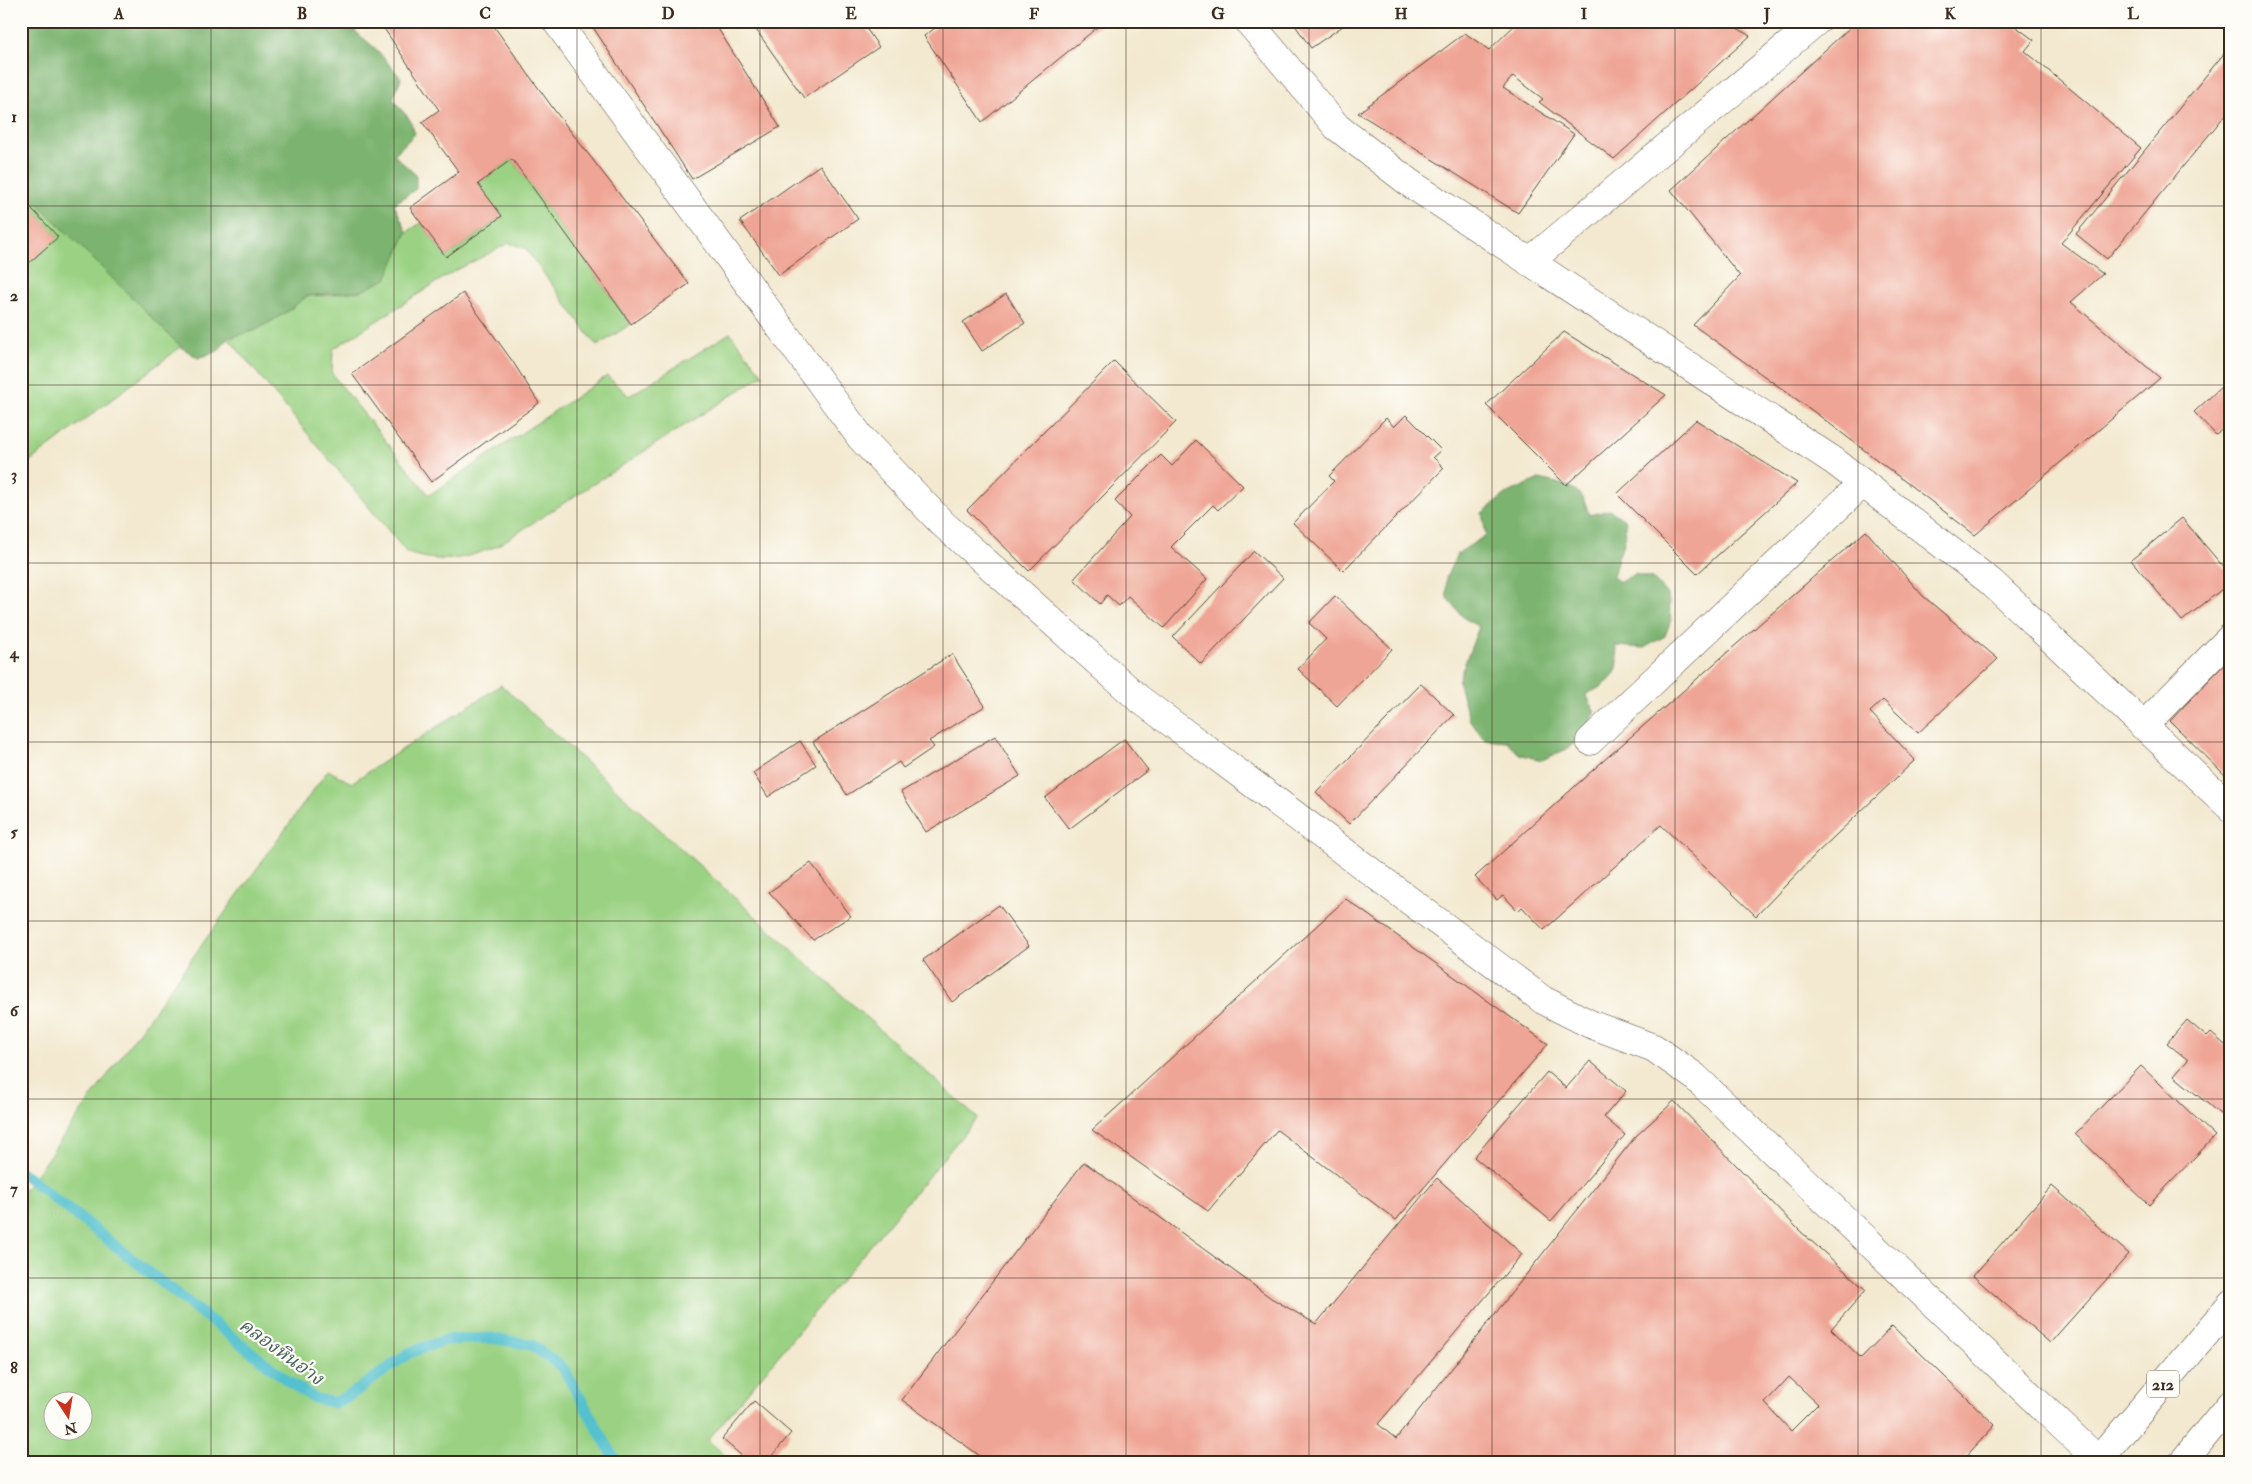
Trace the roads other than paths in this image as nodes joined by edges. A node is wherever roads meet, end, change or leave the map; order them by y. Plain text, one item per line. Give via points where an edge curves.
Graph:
1 (556, 21) edge
2 (1248, 21) edge
3 (1816, 21) edge
4 (1529, 262) junction
5 (1862, 483) junction
6 (2231, 638) edge
7 (2143, 726) junction
8 (1590, 741) dead end
9 (2231, 808) edge
10 (2231, 1304) edge
11 (2231, 1403) edge
12 (2097, 1461) edge
13 (2182, 1463) edge

1 - 12 street via 862,438 942,523 1138,698 1542,1000 1590,1024 1654,1048 1694,1076
2 - 4 street via 1337,127 1411,184
3 - 4 street
4 - 5 street via 1834,461
5 - 7 street via 1991,582
5 - 8 street
6 - 7 street
7 - 9 street
10 - 12 street, 212
11 - 13 street

